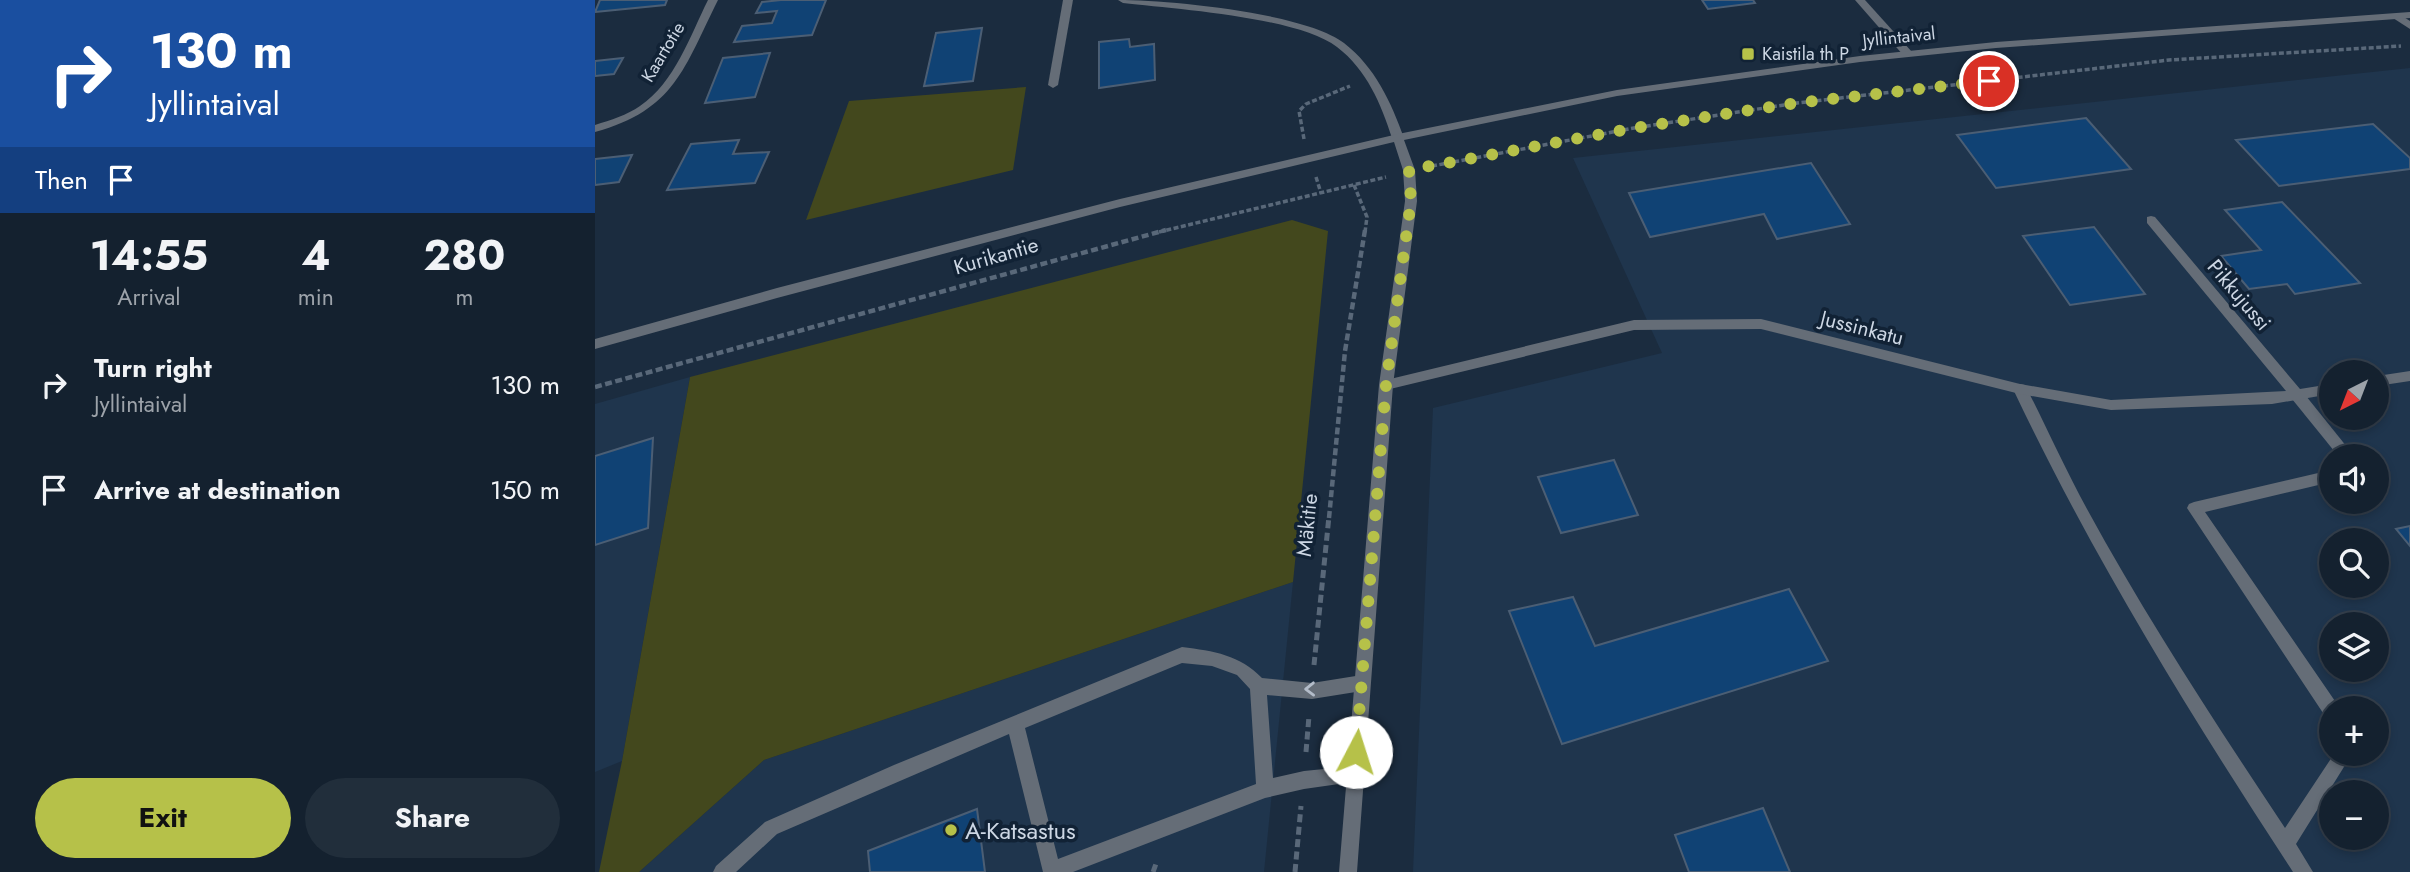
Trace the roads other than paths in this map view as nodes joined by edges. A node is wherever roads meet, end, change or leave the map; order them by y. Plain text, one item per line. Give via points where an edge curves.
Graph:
1 (713, 0) edge
2 (1068, 0) edge
3 (1123, 0) edge
4 (1860, 0) edge
5 (2410, 15) edge
6 (2396, 16) junction
7 (2410, 26) edge
8 (1908, 54) junction
9 (1053, 85) dead end
10 (595, 129) edge
11 (1398, 138) junction
12 (2151, 220) dead end
13 (595, 344) edge
14 (2410, 376) edge
15 (2389, 379) edge
16 (1386, 385) junction
17 (2020, 390) junction
18 (2319, 391) edge
19 (2297, 395) junction
20 (2337, 444) edge
21 (2319, 478) edge
22 (1362, 683) junction
23 (1258, 686) junction
24 (2322, 696) edge
25 (1015, 723) junction
26 (2336, 766) edge
27 (1354, 775) junction
28 (1265, 789) junction
29 (2285, 844) junction
30 (722, 872) edge
31 (1349, 872) edge
32 (2304, 872) edge

1 - 10 street, Kaartotie via 671,79 654,101
2 - 9 street
3 - 11 street via 1219,12 1323,33 1372,78
4 - 8 street
5 - 6 street, Jyllintaival
6 - 7 street
6 - 8 street, Jyllintaival
8 - 11 street, Jyllintaival via 1617,93
11 - 13 street, Kurikantie via 1106,207
11 - 16 street via 1409,170 1411,201
12 - 19 street, Pikkujussi
14 - 15 street
16 - 17 street, Jussinkatu via 1635,326 1761,324
16 - 22 street
17 - 19 street, Jussinkatu via 2111,405
17 - 29 street via 2052,460 2195,705
18 - 19 street, Jussinkatu
19 - 20 street, Pikkujussi
21 - 24 street via 2194,508
22 - 23 street via 1312,691
22 - 27 street
23 - 25 street via 1243,670 1212,658 1182,654
23 - 28 street
25 - 28 street via 1052,871
25 - 30 street via 771,828
26 - 29 street
27 - 28 street
27 - 31 street
29 - 32 street

